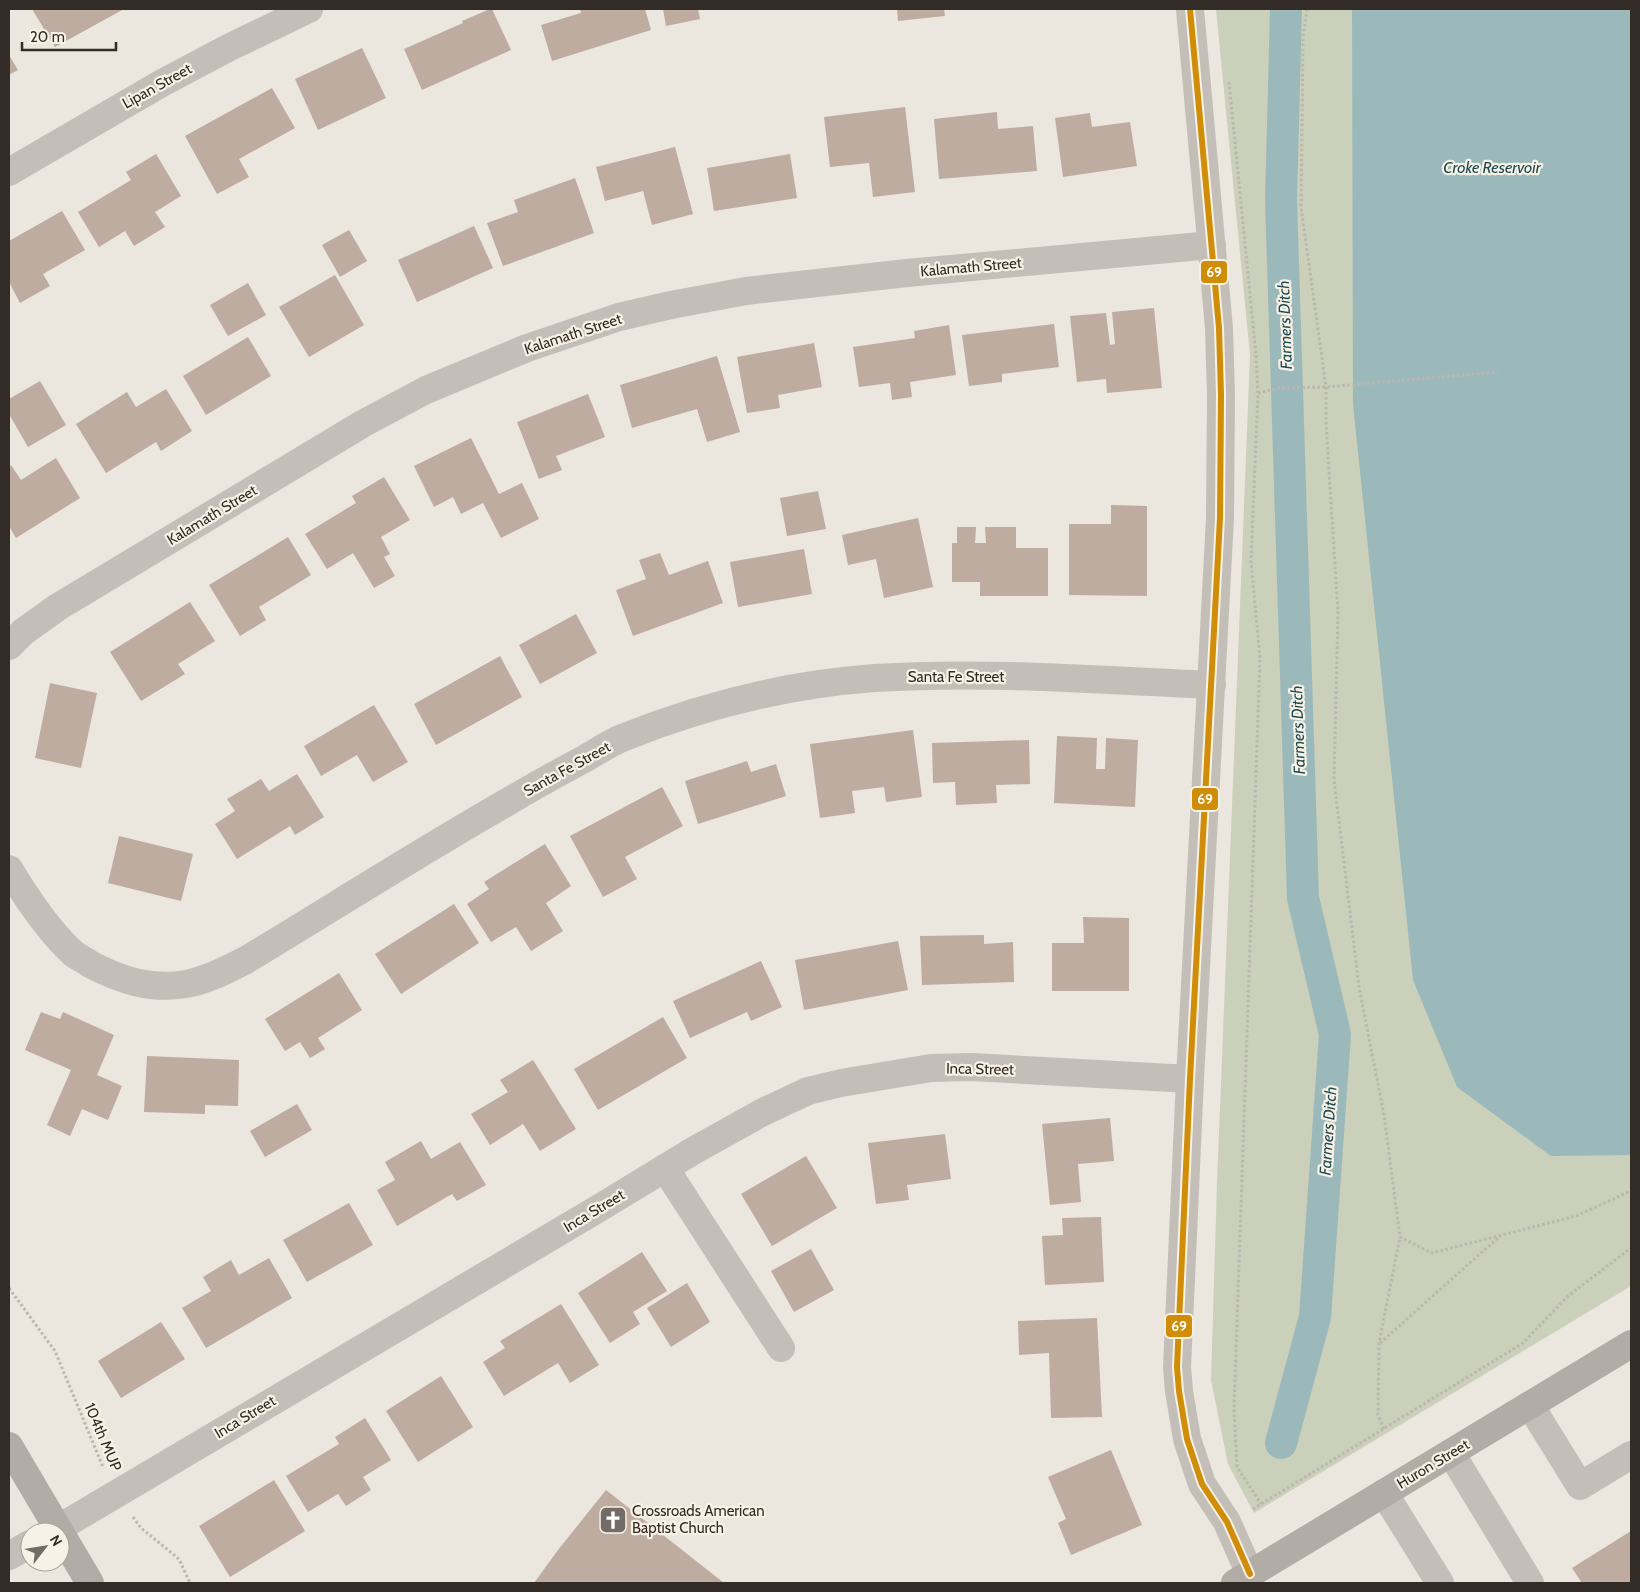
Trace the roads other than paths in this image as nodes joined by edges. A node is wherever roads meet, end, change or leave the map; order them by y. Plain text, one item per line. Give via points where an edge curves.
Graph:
1 (309, 9) edge
2 (1190, 9) edge
3 (9, 172) edge
4 (1212, 245) junction
5 (9, 646) edge
6 (1212, 685) junction
7 (10, 870) edge
8 (1190, 1079) junction
9 (665, 1168) junction
10 (781, 1348) dead end
11 (1629, 1351) edge
12 (1530, 1405) junction
13 (9, 1446) edge
14 (1452, 1453) junction
15 (1631, 1455) edge
16 (1384, 1493) junction
17 (51, 1522) edge
18 (68, 1522) edge
19 (20, 1550) edge
20 (70, 1553) edge
21 (9, 1556) edge
22 (1242, 1579) edge
23 (90, 1583) edge
24 (1440, 1583) edge
25 (1530, 1583) edge

1 - 3 street, Lipan Street via 162,83
2 - 4 street
4 - 5 street, Kalamath Street via 746,291 619,317 555,338 426,390 364,423 58,608
4 - 6 street via 1221,395 1220,518
6 - 7 street, Santa Fe Street via 1004,676 922,676 815,685 731,702 620,739 454,833 246,960 187,984 145,985 123,980 75,955 49,928
6 - 8 street
8 - 9 street, Inca Street via 972,1067 897,1072 808,1092 763,1112
8 - 22 street via 1177,1367 1179,1391 1187,1440 1202,1484 1227,1522
9 - 10 street
9 - 18 street, Inca Street
11 - 12 main road, Huron Street
12 - 14 main road, Huron Street
12 - 15 street via 1580,1486
13 - 17 main road
14 - 16 main road, Huron Street
14 - 25 street
16 - 22 main road, Huron Street
16 - 24 street
19 - 21 street
20 - 23 main road

